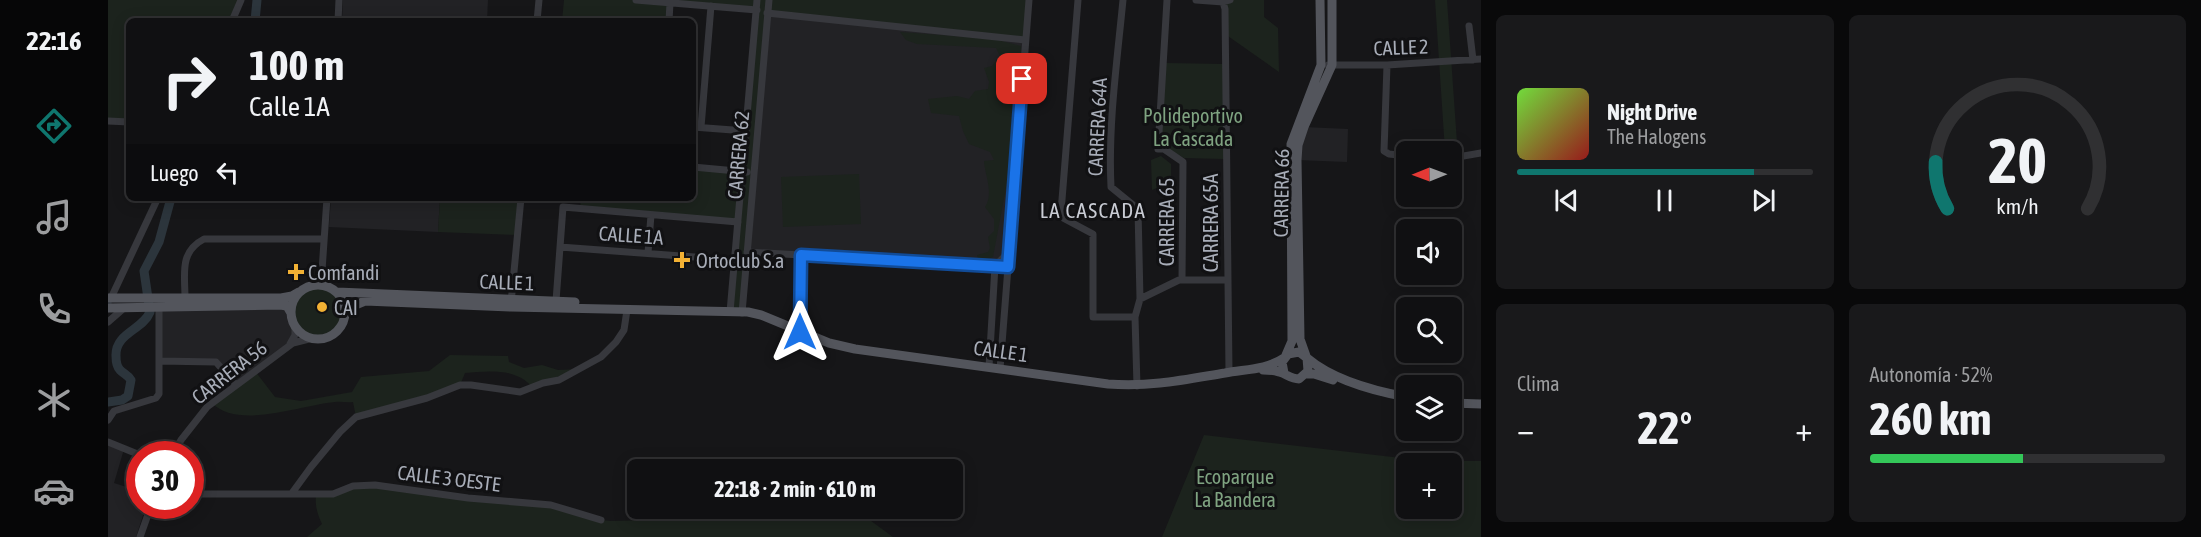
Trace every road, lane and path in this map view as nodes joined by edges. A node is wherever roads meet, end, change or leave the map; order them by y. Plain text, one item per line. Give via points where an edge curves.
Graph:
1 (241, 0) edge
2 (339, 0) edge
3 (539, 0) edge
4 (636, 0) edge
5 (758, 0) edge
6 (769, 0) edge
7 (1029, 0) edge
8 (1078, 0) edge
9 (1123, 0) edge
10 (1167, 0) edge
11 (1197, 0) edge
12 (1320, 0) edge
13 (1332, 0) edge
14 (1226, 1) edge
15 (670, 3) junction
16 (711, 6) junction
17 (757, 10) junction
18 (767, 13) junction
19 (233, 18) edge
20 (338, 18) edge
21 (537, 18) edge
22 (669, 18) edge
23 (1469, 26) dead end
24 (1025, 40) junction
25 (1477, 59) edge
26 (1321, 65) junction
27 (1332, 65) junction
28 (1387, 65) junction
29 (751, 73) junction
30 (762, 74) junction
31 (108, 121) edge
32 (126, 122) edge
33 (697, 127) edge
34 (746, 131) junction
35 (1481, 153) edge
36 (1396, 154) edge
37 (1462, 156) edge
38 (696, 167) edge
39 (743, 172) junction
40 (753, 173) junction
41 (156, 201) edge
42 (327, 201) edge
43 (521, 201) edge
44 (564, 201) edge
45 (563, 207) junction
46 (651, 215) junction
47 (738, 222) junction
48 (324, 239) junction
49 (560, 247) junction
50 (747, 252) junction
51 (1009, 252) junction
52 (648, 253) junction
53 (801, 255) junction
54 (735, 260) junction
55 (995, 266) junction
56 (1008, 267) junction
57 (1182, 280) junction
58 (1227, 280) junction
59 (321, 285) junction
60 (299, 292) junction
61 (337, 292) junction
62 (185, 298) junction
63 (1140, 299) junction
64 (109, 301) edge
65 (556, 301) junction
66 (124, 303) junction
67 (157, 304) junction
68 (511, 304) junction
69 (627, 310) junction
70 (730, 310) junction
71 (744, 311) junction
72 (291, 313) junction
73 (344, 316) junction
74 (1135, 317) junction
75 (108, 322) edge
76 (295, 326) junction
77 (800, 332) junction
78 (313, 338) junction
79 (288, 346) junction
80 (1285, 356) junction
81 (1307, 357) junction
82 (159, 361) junction
83 (989, 367) junction
84 (1000, 369) junction
85 (1255, 369) junction
86 (1229, 372) junction
87 (1284, 373) junction
88 (1306, 374) junction
89 (236, 385) junction
90 (1137, 386) junction
91 (1396, 395) edge
92 (1396, 401) edge
93 (1462, 403) edge
94 (1481, 404) edge
95 (1462, 409) edge
96 (1481, 410) edge
97 (108, 420) edge
98 (180, 441) edge
99 (108, 442) edge
100 (126, 449) edge
101 (292, 493) junction
102 (204, 494) edge
103 (146, 519) edge
104 (601, 520) dead end
105 (140, 537) edge

1 - 19 street
2 - 20 street
3 - 21 street
4 - 15 street
5 - 17 street, CARRERA 62
6 - 18 street, CARRERA 62
7 - 24 street
8 - 74 street via 1061,212 1064,218 1093,234 1093,317
9 - 63 street, CARRERA 64A via 1111,188 1138,209
10 - 57 street, CARRERA 65 via 1158,149 1183,162
11 - 14 street
12 - 26 main road, CARRERA 66
13 - 27 main road, CARRERA 66
14 - 58 street, CARRERA 65A
15 - 16 street
15 - 22 street
16 - 17 street
16 - 33 street
17 - 29 street, CARRERA 62
18 - 24 street
18 - 30 street, CARRERA 62
23 - 25 street
24 - 51 street
25 - 28 street, CALLE 2
26 - 27 street, CALLE 2
26 - 80 main road, CARRERA 66 via 1290,144 1292,341
27 - 28 street, CALLE 2
27 - 81 main road, CARRERA 66 via 1298,145 1300,339
28 - 36 street via 1384,150
29 - 30 street
29 - 34 street, CARRERA 62
30 - 40 street, CARRERA 62
31 - 32 street
33 - 34 street
34 - 39 street, CARRERA 62
35 - 37 street
38 - 39 street
39 - 40 street
39 - 47 street, CARRERA 62
40 - 50 street, CARRERA 62
41 - 64 street
42 - 48 street
43 - 68 street
44 - 45 street
45 - 46 street
45 - 49 street
46 - 47 street
46 - 52 street
47 - 54 street, CARRERA 62
48 - 59 street
48 - 62 street via 204,239 194,244 185,258
49 - 52 street, CALLE 1A
49 - 65 street
50 - 53 street
50 - 71 street, CARRERA 62
51 - 55 street
51 - 56 street
52 - 54 street, CALLE 1A
53 - 55 street
53 - 77 street
54 - 70 street, CARRERA 62
55 - 56 street
55 - 83 street
56 - 84 street
57 - 58 street
57 - 63 street
58 - 86 street, CARRERA 65A
59 - 60 main road
59 - 61 main road
60 - 62 main road via 288,297
60 - 72 main road
61 - 68 main road, CALLE 1
61 - 73 main road via 344,303
62 - 67 main road
63 - 74 street, CARRERA 64A
64 - 66 main road
65 - 68 main road, CALLE 1
65 - 70 main road, CALLE 1
66 - 67 main road
66 - 75 street
67 - 72 main road via 280,305 287,306
67 - 82 street
68 - 69 main road, CALLE 1
68 - 73 main road, CALLE 1 via 365,301
69 - 70 main road, CALLE 1
69 - 101 street via 624,330 616,342 601,357 559,380 520,392 459,386 356,417
70 - 71 main road, CALLE 1
71 - 77 main road, CALLE 1
72 - 76 main road
73 - 78 main road via 334,333
74 - 90 street, CARRERA 64A
76 - 78 main road
76 - 79 street, CARRERA 56
77 - 83 main road, CALLE 1 via 855,349
78 - 79 street, CARRERA 56
79 - 89 street, CARRERA 56
80 - 81 main road via 1296,351
80 - 85 main road, CALLE 1 via 1275,364
80 - 87 main road
81 - 88 main road
81 - 91 main road via 1326,371
82 - 89 street via 216,362
82 - 97 street via 156,398 114,411
83 - 84 main road, CALLE 1
84 - 90 main road, CALLE 1
85 - 86 main road, CALLE 1
85 - 87 main road, CALLE 1
86 - 90 main road, CALLE 1
87 - 88 main road via 1295,379
88 - 92 main road
89 - 98 street, CARRERA 56 via 201,414
93 - 94 main road
95 - 96 main road
99 - 100 street
101 - 102 street, CALLE 3 OESTE
101 - 104 street, CALLE 3 OESTE via 333,494 353,486 375,485 551,505
103 - 105 street

